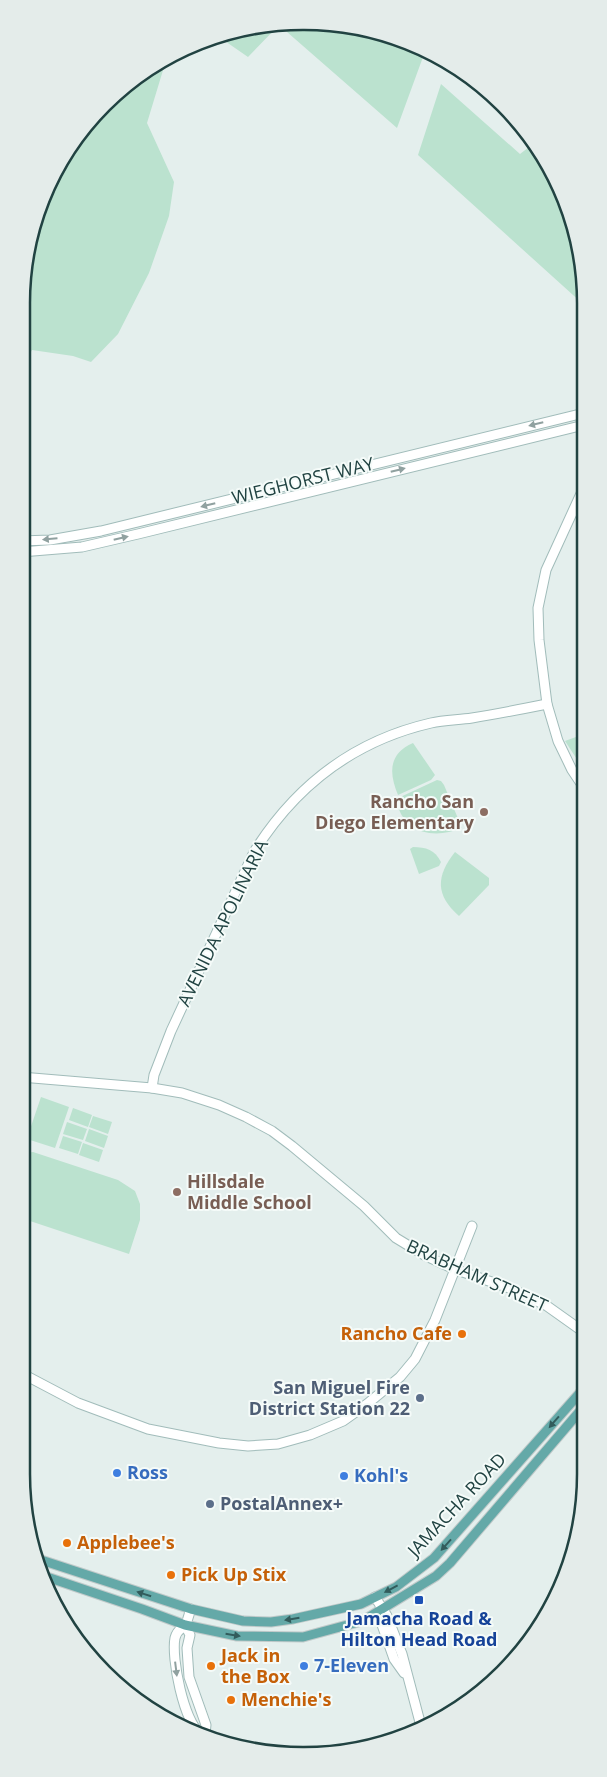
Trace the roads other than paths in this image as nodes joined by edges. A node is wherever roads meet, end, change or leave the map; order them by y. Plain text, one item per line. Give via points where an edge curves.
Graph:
1 (577, 414) edge
2 (577, 426) edge
3 (577, 501) edge
4 (30, 541) edge
5 (30, 551) edge
6 (547, 704) junction
7 (577, 778) edge
8 (30, 1078) edge
9 (152, 1088) junction
10 (472, 1226) dead end
11 (454, 1268) junction
12 (577, 1327) edge
13 (30, 1377) edge
14 (577, 1396) edge
15 (577, 1415) edge
16 (45, 1561) edge
17 (51, 1578) edge
18 (375, 1597) junction
19 (191, 1609) junction
20 (382, 1610) junction
21 (186, 1625) junction
22 (420, 1721) edge
23 (193, 1723) edge
24 (206, 1728) edge

1 -> 4 street, WIEGHORST WAY via 101,531
5 -> 2 street, WIEGHORST WAY via 82,547
3 - 6 street via 546,570 538,608
6 - 7 street via 558,741
6 - 9 street, AVENIDA APOLINARIA via 432,723 403,731 358,750 323,773 289,803 254,852 171,1031
8 - 9 street, BRABHAM STREET
9 - 11 street, BRABHAM STREET via 182,1093 219,1105 272,1131 364,1206 396,1238 424,1256
10 - 11 street
11 - 12 street, BRABHAM STREET via 512,1289 547,1306
11 - 13 street via 435,1320 415,1359 400,1377 343,1421 278,1444 248,1446 219,1443 148,1429 78,1404
14 -> 18 main road, JAMACHA ROAD via 434,1558 396,1587
15 - 20 main road, JAMACHA ROAD via 450,1563 436,1576
19 -> 16 main road, JAMACHA ROAD
17 - 21 main road, JAMACHA ROAD
18 -> 19 main road, JAMACHA ROAD via 321,1614 271,1622 243,1620
18 - 20 street
19 - 21 street
21 -> 20 main road, JAMACHA ROAD via 237,1636 303,1637 362,1621
20 - 22 street via 402,1654
21 -> 23 street via 178,1631 174,1644 177,1680
21 - 24 street via 190,1635 187,1648 190,1677

